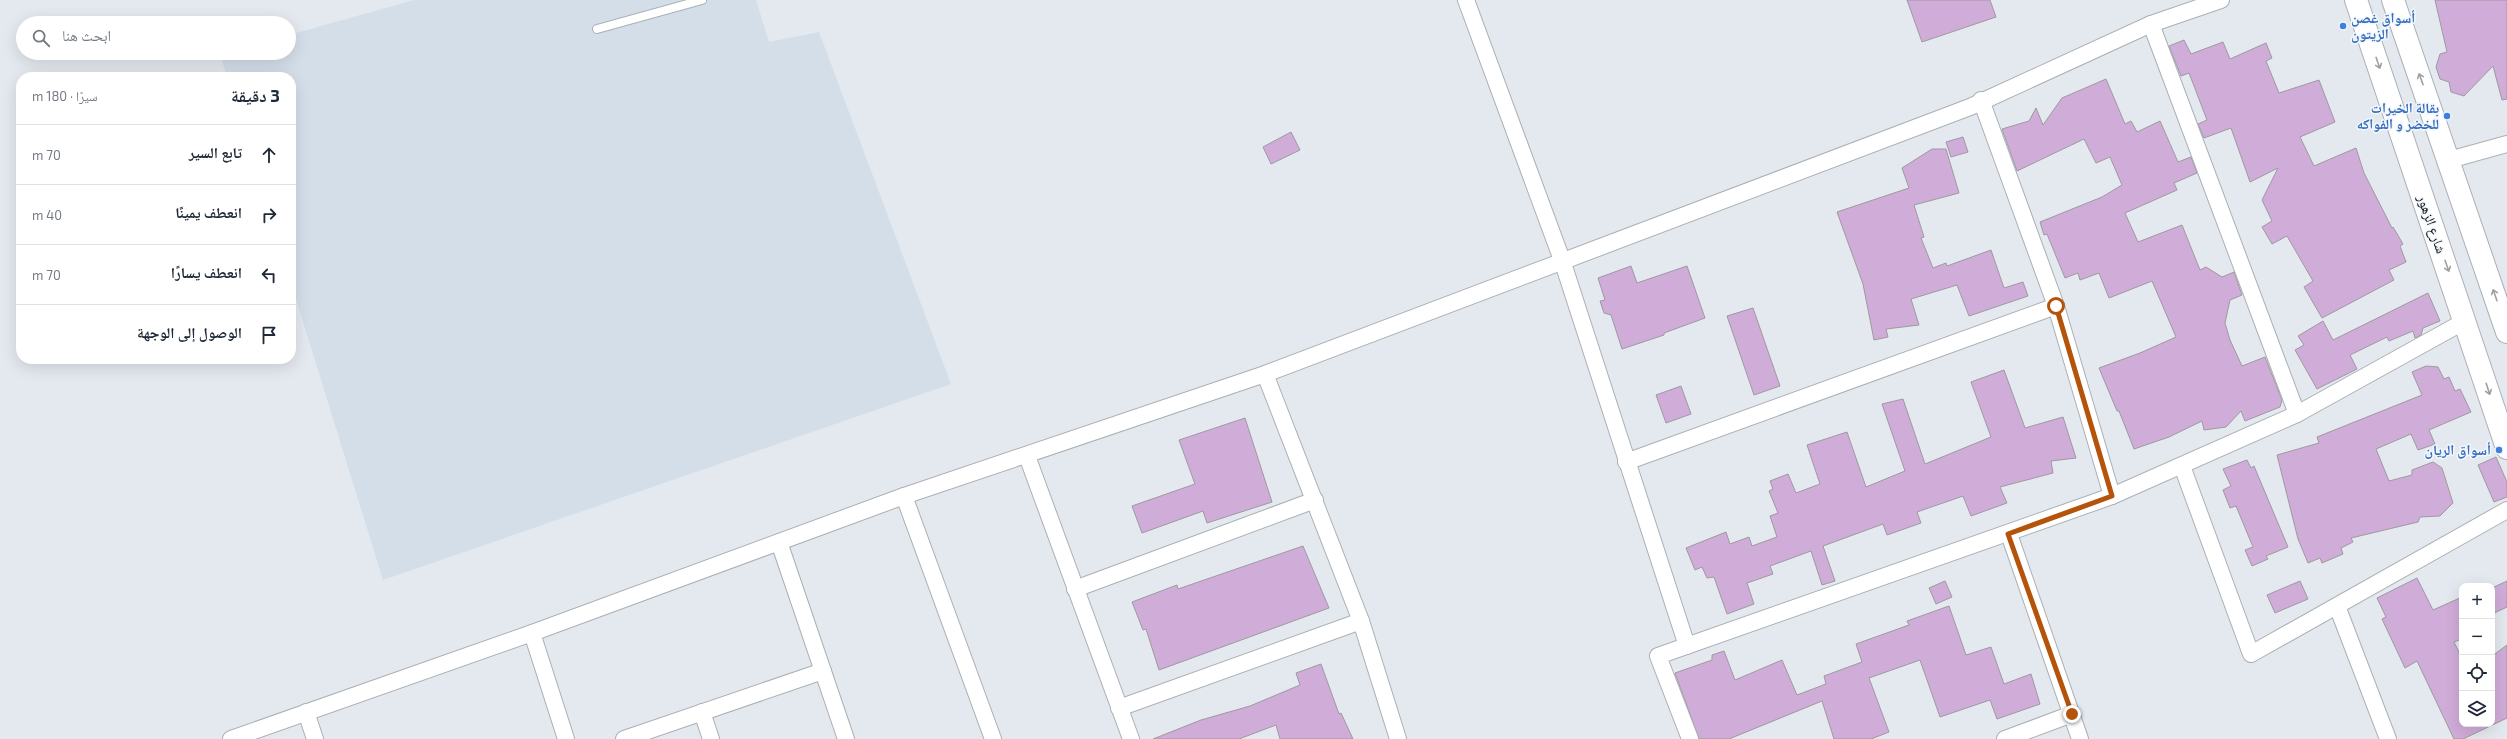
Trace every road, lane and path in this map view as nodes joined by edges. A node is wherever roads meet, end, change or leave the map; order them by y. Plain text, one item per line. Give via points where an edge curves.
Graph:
1 (702, 0) edge
2 (1466, 0) edge
3 (2221, 0) edge
4 (2356, 0) edge
5 (2393, 0) edge
6 (2151, 24) junction
7 (597, 29) dead end
8 (1981, 100) junction
9 (2507, 144) edge
10 (2449, 160) junction
11 (1562, 260) junction
12 (2056, 306) junction
13 (2465, 321) junction
14 (2507, 332) edge
15 (1265, 374) junction
16 (2296, 414) junction
17 (2507, 448) edge
18 (1027, 456) junction
19 (1626, 462) junction
20 (2182, 466) junction
21 (904, 496) junction
22 (2112, 496) junction
23 (1315, 500) junction
24 (2507, 510) edge
25 (2008, 534) junction
26 (779, 542) junction
27 (1074, 589) junction
28 (2337, 606) junction
29 (1361, 621) junction
30 (532, 633) junction
31 (1686, 646) junction
32 (823, 672) junction
33 (1119, 708) junction
34 (306, 712) junction
35 (702, 712) junction
36 (2072, 714) junction
37 (1126, 738) edge
38 (231, 739) edge
39 (315, 739) edge
40 (566, 739) edge
41 (624, 739) edge
42 (711, 739) edge
43 (846, 739) edge
44 (993, 739) edge
45 (1398, 739) edge
46 (1690, 739) edge
47 (2005, 739) edge
48 (2080, 739) edge
49 (2388, 739) edge

1 - 7 lane
2 - 11 street
3 - 6 street
4 -> 13 main road, شارع الزهور
10 -> 5 main road
6 - 8 street
6 - 16 street
8 - 11 street via 1970,107
8 - 12 street
9 - 10 street
14 -> 10 main road
11 - 15 street
11 - 19 street
12 - 19 street
12 - 22 street
13 - 16 street
13 -> 17 main road, شارع الزهور
15 - 18 street
15 - 23 street
16 - 20 street
18 - 21 street
18 - 27 street
19 - 31 street
20 - 22 street
20 - 28 street via 2251,654
21 - 26 street
21 - 44 street
22 - 25 street
23 - 27 street
23 - 29 street
24 - 28 street
25 - 31 street
25 - 36 street
26 - 30 street
26 - 32 street
27 - 33 street
28 - 49 street
29 - 33 street
29 - 45 street
30 - 34 street
30 - 40 street
31 - 46 street via 1658,656
32 - 35 street
32 - 43 street
33 - 37 street
34 - 38 street
34 - 39 street
35 - 41 street
35 - 42 street
36 - 47 street
36 - 48 street

